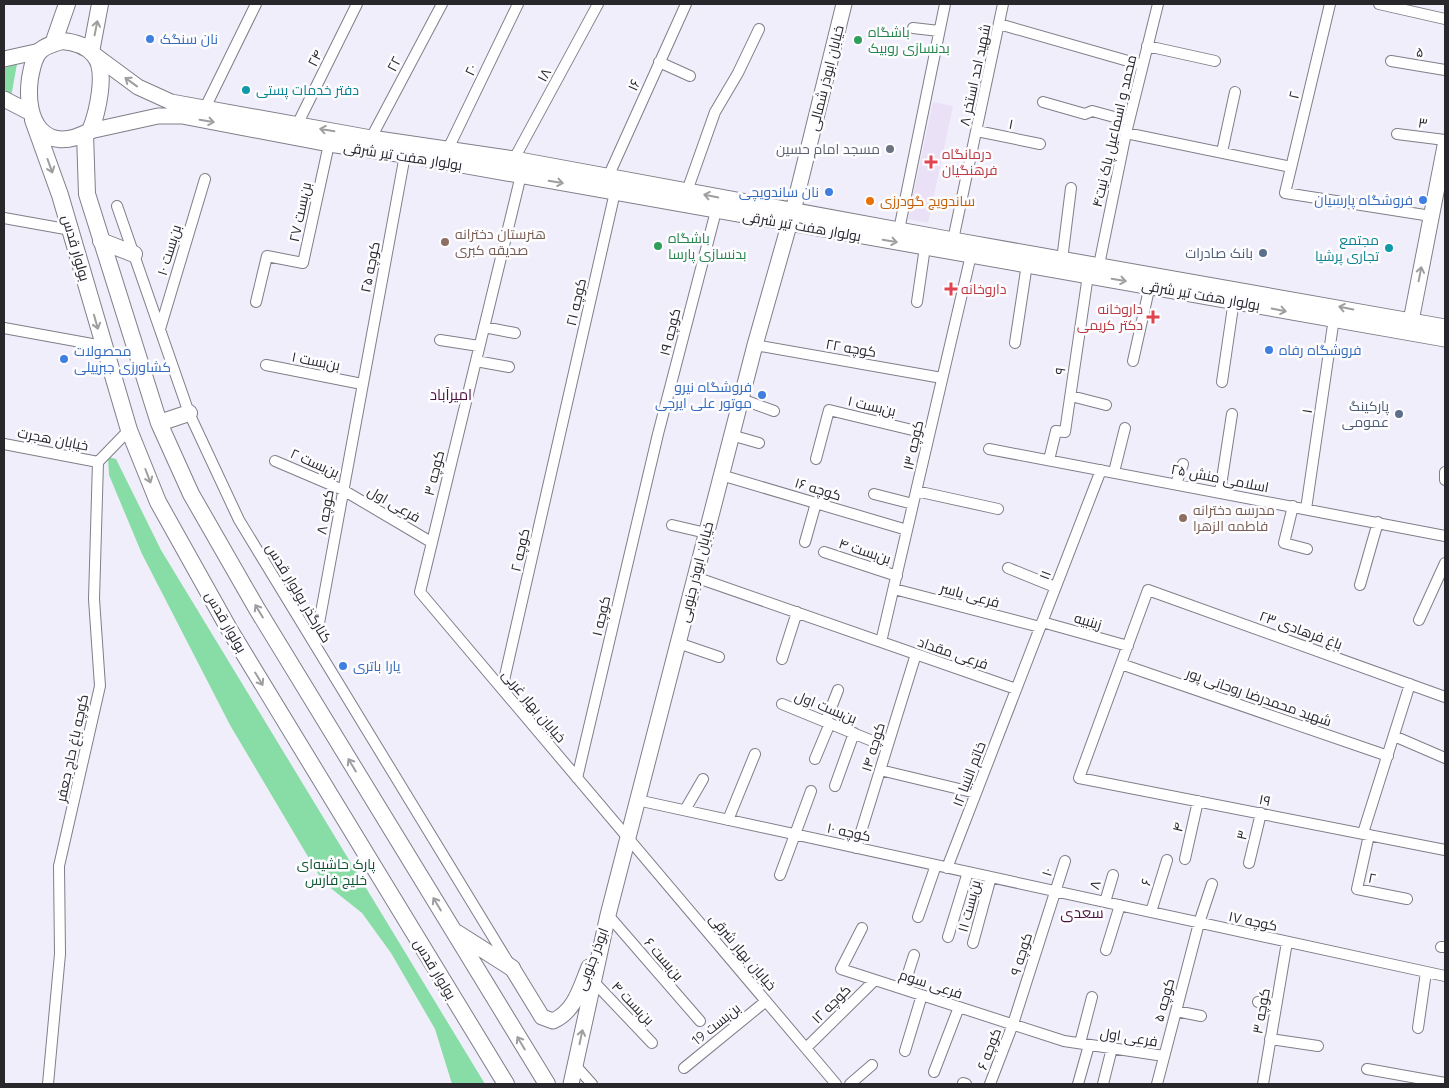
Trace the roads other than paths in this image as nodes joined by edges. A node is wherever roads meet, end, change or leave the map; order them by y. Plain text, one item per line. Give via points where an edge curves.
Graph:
1 (67, 4) edge
2 (100, 4) edge
3 (256, 4) edge
4 (357, 4) edge
5 (442, 4) edge
6 (518, 4) edge
7 (598, 4) edge
8 (686, 4) edge
9 (844, 4) edge
10 (945, 4) edge
11 (1004, 4) edge
12 (1158, 4) edge
13 (1330, 4) edge
14 (1379, 4) edge
15 (1445, 19) edge
16 (999, 24) junction
17 (913, 28) dead end
18 (759, 29) dead end
19 (940, 31) junction
20 (1147, 46) junction
21 (46, 47) junction
22 (94, 54) junction
23 (4, 59) edge
24 (1215, 61) dead end
25 (1391, 61) dead end
26 (659, 62) junction
27 (1142, 64) junction
28 (1445, 70) edge
29 (690, 76) dead end
30 (1235, 92) dead end
31 (4, 99) edge
32 (1043, 102) dead end
33 (205, 108) junction
34 (32, 117) junction
35 (1129, 121) junction
36 (297, 125) junction
37 (977, 131) junction
38 (87, 133) junction
39 (1126, 133) junction
40 (1397, 134) dead end
41 (371, 138) junction
42 (1445, 140) edge
43 (329, 144) junction
44 (1040, 144) dead end
45 (1445, 146) edge
46 (448, 149) junction
47 (1222, 152) junction
48 (405, 155) junction
49 (514, 159) junction
50 (482, 162) junction
51 (1291, 167) junction
52 (521, 176) junction
53 (608, 177) junction
54 (205, 179) dead end
55 (1071, 188) dead end
56 (687, 191) junction
57 (615, 192) junction
58 (87, 194) junction
59 (60, 195) junction
60 (117, 206) dead end
61 (716, 211) junction
62 (1431, 216) junction
63 (4, 218) edge
64 (792, 218) junction
65 (71, 230) junction
66 (899, 230) junction
67 (953, 240) junction
68 (101, 242) junction
69 (925, 247) junction
70 (134, 254) junction
71 (971, 255) junction
72 (1062, 260) junction
73 (1027, 264) junction
74 (1093, 270) junction
75 (1176, 284) junction
76 (1150, 285) junction
77 (1234, 300) junction
78 (256, 302) dead end
79 (917, 302) dead end
80 (1334, 318) junction
81 (1410, 321) junction
82 (484, 327) junction
83 (1445, 327) edge
84 (4, 328) edge
85 (160, 329) junction
86 (515, 333) dead end
87 (1445, 338) edge
88 (440, 340) dead end
89 (1015, 343) dead end
90 (755, 345) junction
91 (104, 346) junction
92 (479, 346) junction
93 (476, 361) junction
94 (1133, 361) dead end
95 (266, 366) dead end
96 (508, 367) dead end
97 (942, 378) junction
98 (1222, 382) dead end
99 (362, 384) junction
100 (1071, 396) junction
101 (741, 399) junction
102 (1106, 405) dead end
103 (774, 411) dead end
104 (189, 413) junction
105 (1232, 414) dead end
106 (564, 417) joint
107 (159, 423) junction
108 (1125, 428) dead end
109 (130, 430) junction
110 (929, 434) junction
111 (731, 436) junction
112 (758, 443) dead end
113 (4, 444) edge
114 (989, 449) dead end
115 (816, 459) dead end
116 (275, 460) dead end
117 (652, 460) joint
118 (1050, 460) junction
119 (98, 462) junction
120 (1183, 464) dead end
121 (1101, 470) junction
122 (1114, 472) junction
123 (1445, 472) edge
124 (721, 475) junction
125 (1445, 480) edge
126 (1176, 484) junction
127 (343, 490) junction
128 (916, 491) junction
129 (1220, 492) junction
130 (874, 494) dead end
131 (816, 503) junction
132 (913, 504) junction
133 (1293, 506) junction
134 (998, 509) dead end
135 (1306, 509) junction
136 (1378, 522) junction
137 (672, 525) dead end
138 (907, 530) junction
139 (706, 533) junction
140 (1445, 536) edge
141 (432, 542) junction
142 (804, 542) dead end
143 (1307, 549) dead end
144 (824, 552) dead end
145 (1445, 563) edge
146 (1008, 568) dead end
147 (695, 576) junction
148 (897, 576) junction
149 (1360, 585) dead end
150 (1055, 588) junction
151 (894, 589) junction
152 (420, 592) joint
153 (797, 612) junction
154 (1419, 620) dead end
155 (1041, 625) junction
156 (882, 642) junction
157 (678, 643) junction
158 (315, 644) junction
159 (1128, 646) junction
160 (916, 654) junction
161 (719, 657) dead end
162 (782, 659) dead end
163 (1121, 664) junction
164 (1410, 684) junction
165 (502, 689) junction
166 (1016, 689) junction
167 (838, 690) dead end
168 (1445, 696) edge
169 (782, 704) dead end
170 (828, 722) junction
171 (854, 734) junction
172 (1394, 736) junction
173 (888, 747) junction
174 (755, 754) dead end
175 (1388, 756) junction
176 (1445, 758) edge
177 (815, 759) dead end
178 (880, 770) junction
179 (577, 778) junction
180 (703, 779) dead end
181 (835, 786) dead end
182 (811, 791) dead end
183 (976, 792) junction
184 (637, 800) junction
185 (1198, 801) junction
186 (685, 810) junction
187 (1260, 813) junction
188 (728, 820) junction
189 (795, 834) junction
190 (1366, 834) junction
191 (628, 838) junction
192 (856, 848) junction
193 (1445, 850) edge
194 (1167, 860) dead end
195 (1185, 860) dead end
196 (1065, 861) dead end
197 (1249, 863) dead end
198 (936, 865) junction
199 (947, 868) junction
200 (968, 872) junction
201 (780, 875) dead end
202 (1113, 875) dead end
203 (991, 877) junction
204 (1212, 884) dead end
205 (1055, 891) junction
206 (1407, 899) dead end
207 (1105, 902) junction
208 (1120, 905) junction
209 (1151, 912) junction
210 (918, 917) dead end
211 (607, 919) junction
212 (1199, 923) junction
213 (862, 928) dead end
214 (453, 931) junction
215 (948, 938) dead end
216 (1287, 942) junction
217 (973, 943) dead end
218 (1106, 950) dead end
219 (914, 955) dead end
220 (512, 968) junction
221 (1426, 972) junction
222 (1445, 976) edge
223 (874, 980) junction
224 (594, 981) junction
225 (903, 989) junction
226 (922, 995) junction
227 (1092, 997) dead end
228 (766, 1001) junction
229 (1258, 1002) dead end
230 (1276, 1004) junction
231 (959, 1007) junction
232 (1176, 1011) junction
233 (1201, 1016) dead end
234 (700, 1021) dead end
235 (1014, 1024) junction
236 (1418, 1028) dead end
237 (1270, 1039) junction
238 (652, 1043) dead end
239 (1084, 1044) junction
240 (1318, 1046) dead end
241 (806, 1048) junction
242 (1112, 1048) junction
243 (905, 1051) dead end
244 (1164, 1056) junction
245 (872, 1065) dead end
246 (575, 1066) junction
247 (684, 1068) dead end
248 (1368, 1069) dead end
249 (934, 1072) dead end
250 (1445, 1083) edge
251 (48, 1084) edge
252 (506, 1084) edge
253 (547, 1084) edge
254 (571, 1084) edge
255 (592, 1084) edge
256 (836, 1084) edge
257 (850, 1084) edge
258 (990, 1084) edge
259 (1078, 1084) edge
260 (1103, 1084) edge
261 (1157, 1084) edge
262 (1263, 1084) edge

1 - 21 main road
22 -> 2 main road
3 - 33 street
4 - 36 street, ۲۴
5 - 41 street, ۲۲
6 - 46 street, ۲۰
7 - 49 street, ۱۸
8 - 26 street, ۱۶
9 - 64 main road, خیابان ابوذر شمالی
10 - 19 street
11 - 16 street, شهید احد استخر ۸
12 - 20 street, محمد و اسماعیل پاک نیت۴
13 - 51 street, ۲
14 - 15 street
16 - 27 street
16 - 37 street, شهید احد استخر ۸
17 - 19 street
18 - 56 street via 715,112
19 - 66 street
20 - 24 street
20 - 27 street, محمد و اسماعیل پاک نیت۴
21 - 22 main road via 62,41 74,42
21 - 23 main road
21 - 34 main road via 32,65 28,94
33 -> 22 main road, بولوار هفت تیر شرقی via 171,102 138,87
22 - 38 main road via 100,71 100,94 97,115
25 - 28 street, ۵
26 - 29 street
26 - 53 street, ۱۶
27 - 35 street, محمد و اسماعیل پاک نیت۴
30 - 47 street
31 - 34 main road
32 - 35 street via 1085,114 1092,111
33 - 36 main road, بولوار هفت تیر شرقی
34 - 38 main road via 42,132 52,137 66,140
34 -> 59 main road, بولوار قدس
35 - 39 street, محمد و اسماعیل پاک نیت۴
41 -> 36 main road, بولوار هفت تیر شرقی
37 - 44 street, ۱
37 - 67 street, شهید احد استخر ۸
38 -> 43 main road, بولوار هفت تیر شرقی via 158,116 182,116
38 - 58 main road, بولوار قدس
39 - 47 street
39 - 74 street, محمد و اسماعیل پاک نیت۴
40 - 42 street, ۳
41 - 46 main road, بولوار هفت تیر شرقی
43 - 48 main road, بولوار هفت تیر شرقی
43 - 78 street, بن‌بست ۲۷ via 303,263 267,256
45 - 62 main road
46 - 50 main road, بولوار هفت تیر شرقی
47 - 51 street
48 - 50 main road, بولوار هفت تیر شرقی
48 - 99 street, کوچه ۲۵
49 - 50 main road, بولوار هفت تیر شرقی
49 - 53 main road, بولوار هفت تیر شرقی
50 - 52 main road, بولوار هفت تیر شرقی
51 - 62 street, ۲ via 1285,193
52 -> 57 main road, بولوار هفت تیر شرقی
52 - 82 street, کوچه ۳
53 - 56 main road, بولوار هفت تیر شرقی
54 - 85 street, بن‌بست ۱۰
55 - 72 street
64 -> 56 main road, بولوار هفت تیر شرقی
57 - 61 main road, بولوار هفت تیر شرقی
57 - 106 street, کوچه ۲۱
58 - 59 main road via 81,188 72,188
58 - 68 main road, بولوار قدس
59 - 65 main road, بولوار قدس
60 - 70 street, کنارگذر بولوار قدس
61 - 64 main road, بولوار هفت تیر شرقی
61 - 117 street, کوچه ۱۹
81 -> 62 main road
63 - 65 street
64 - 66 main road, بولوار هفت تیر شرقی
64 -> 69 main road, بولوار هفت تیر شرقی
64 - 90 main road, خیابان ابوذر جنوبی
65 -> 91 main road, بولوار قدس
66 - 67 main road, بولوار هفت تیر شرقی
67 - 72 main road, بولوار هفت تیر شرقی
68 - 70 main road
68 - 107 main road, بولوار قدس
69 - 71 main road, بولوار هفت تیر شرقی
69 - 79 street
70 - 85 street, کنارگذر بولوار قدس
71 - 73 main road, بولوار هفت تیر شرقی
71 - 97 street, کوچه ۱۳
72 - 74 main road, بولوار هفت تیر شرقی
73 - 74 main road, بولوار هفت تیر شرقی
73 - 89 street
74 - 75 main road, بولوار هفت تیر شرقی
74 -> 76 main road, بولوار هفت تیر شرقی
74 - 100 street, ۹
75 - 76 main road, بولوار هفت تیر شرقی
75 - 77 main road, بولوار هفت تیر شرقی
81 -> 75 main road, بولوار هفت تیر شرقی
76 - 94 street
77 -> 80 main road, بولوار هفت تیر شرقی
77 - 98 street
80 - 87 main road, بولوار هفت تیر شرقی
80 - 135 street, ۱
81 - 83 main road, بولوار هفت تیر شرقی
82 - 86 street
82 - 92 street, کوچه ۳
84 - 91 street
85 - 104 street, کنارگذر بولوار قدس
88 - 92 street
90 - 97 street, کوچه ۲۲
90 - 101 main road, خیابان ابوذر جنوبی
91 - 109 main road, بولوار قدس
92 - 93 street, کوچه ۳
93 - 96 street
93 - 141 street, کوچه ۳
95 - 99 street, بن‌بست ۱
97 - 110 street, کوچه ۱۳
99 - 127 street, کوچه ۸
100 - 102 street
100 - 118 street, ۹ via 1066,432 1056,431
101 - 103 street
101 - 111 main road, خیابان ابوذر جنوبی
104 - 107 main road
104 - 158 street, کنارگذر بولوار قدس via 239,520
105 - 129 street
106 - 165 street, کوچه ۲
214 -> 107 main road, بولوار قدس via 257,609 191,494
108 - 122 street
109 - 119 street
109 -> 252 main road, بولوار قدس via 158,502 229,629
110 - 115 street, بن‌بست ۱ via 829,410
110 - 128 street, کوچه ۱۳
111 - 112 street
111 - 124 main road, خیابان ابوذر جنوبی
113 - 119 street, خیابان هجرت
114 - 118 street, اسلامی منش ۲۵
116 - 127 street, بن‌بست ۲
117 - 179 street, کوچه ۱
118 - 121 street, اسلامی منش ۲۵
119 - 251 street, کوچه باغ حاج جعفر via 94,599 100,686 60,866 60,954
120 - 126 street
121 - 122 street, اسلامی منش ۲۵
121 - 150 street, ۱۱
122 - 126 street, اسلامی منش ۲۵
123 - 125 street
124 - 131 street, کوچه ۱۶
124 - 139 main road, خیابان ابوذر جنوبی
126 - 129 street, اسلامی منش ۲۵
127 - 141 street, فرعی اول
127 - 158 street, کوچه ۸
128 - 132 street, کوچه ۱۳
128 - 134 street
129 - 133 street, اسلامی منش ۲۵
130 - 132 street
131 - 138 street, کوچه ۱۶
131 - 142 street
132 - 138 street, کوچه ۱۳
133 - 135 street, اسلامی منش ۲۵
133 - 143 street via 1284,543
135 - 136 street, اسلامی منش ۲۵
136 - 140 street, اسلامی منش ۲۵
136 - 149 street
137 - 139 street
138 - 148 street, کوچه ۱۳
139 - 147 main road, خیابان ابوذر جنوبی
141 - 152 street, کوچه ۳
144 - 148 street, بن‌بست ۴
145 - 154 street
146 - 150 street
147 - 153 street
147 - 157 main road, خیابان ابوذر جنوبی
148 - 151 street, کوچه ۱۳
150 - 155 street, ۱۱
151 - 155 street, فرعی یاسر
151 - 156 street, کوچه ۱۳
152 - 165 street, خیابان بهار غربی
153 - 156 street
153 - 162 street
155 - 159 street, زینبیه
155 - 166 street, ۱۱
156 - 160 street, فرعی مقداد
157 - 161 street
157 - 184 main road, خیابان ابوذر جنوبی
158 - 220 street, کنارگذر بولوار قدس
159 - 163 street
159 - 164 street, باغ فرهادی ۲۳ via 1148,590
160 - 166 street, فرعی مقداد
160 - 173 street, کوچه ۱۴
163 - 175 street, شهید محمدرضا روحانی پور
163 - 185 street, ۱۹ via 1079,778
164 - 168 street, باغ فرهادی ۲۳
164 - 172 street
165 - 179 street, خیابان بهار غربی
166 - 183 street, خاتم النبیا ۱۲
167 - 170 street
169 - 170 street, بن‌بست اول
170 - 171 street, بن‌بست اول
170 - 177 street
171 - 173 street, بن‌بست اول
171 - 181 street
172 - 175 street
172 - 176 street
173 - 178 street, کوچه ۱۴
174 - 188 street
175 - 190 street
178 - 183 street
178 - 192 street, کوچه ۱۴
179 - 191 street, خیابان بهار غربی
180 - 186 street
182 - 189 street
183 - 199 street, خاتم النبیا ۱۲
184 - 186 street, کوچه ۱۰
184 - 191 main road, خیابان ابوذر جنوبی
185 - 187 street, ۱۹
185 - 195 street, ۴
186 - 188 street, کوچه ۱۰
187 - 190 street, ۱۹
187 - 197 street, ۳
188 - 189 street, کوچه ۱۰
189 - 192 street, کوچه ۱۰
189 - 201 street
190 - 193 street, ۱۹
190 - 206 street, ۲ via 1357,889
191 - 211 main road, خیابان ابوذر جنوبی
191 - 228 street, خیابان بهار شرقی
192 - 198 street, کوچه ۱۰
194 - 209 street, ۶
196 - 205 street, ۱۰
198 - 199 street, کوچه ۱۰
198 - 210 street
199 - 200 street, کوچه ۱۰
200 - 203 street, کوچه ۱۰
200 - 215 street
202 - 207 street, ۸
203 - 205 street, کوچه ۱۰
203 - 217 street, بن‌بست ۱۱
204 - 212 street
205 - 207 street, کوچه ۱۷
205 - 235 street, کوچه ۹
207 - 208 street, کوچه ۱۷
208 - 209 street, کوچه ۱۷
208 - 218 street
209 - 212 street, کوچه ۱۷
211 - 220 main road, ابوذر جنوبی via 576,1000 565,1015 553,1021 542,1017
211 - 224 main road, ابوذر جنوبی
211 - 234 street, بن‌بست ۶
212 - 216 street, کوچه ۱۷
212 - 232 street, کوچه ۵
213 - 223 street, فرعی سوم via 841,970
214 - 220 main road
253 -> 214 main road, بولوار قدس
216 - 221 street, کوچه ۱۷
216 - 230 street, کوچه ۳
219 - 225 street
221 - 222 street, کوچه ۱۷
221 - 236 street
223 - 225 street, فرعی سوم
223 - 241 street, کوچه ۱۲
224 - 238 street, بن‌بست ۴
246 -> 224 main road, ابوذر جنوبی
225 - 226 street, فرعی سوم
226 - 231 street, فرعی سوم
226 - 243 street
227 - 239 street
228 - 241 street, خیابان بهار شرقی
228 - 247 street, بن‌بست 19
229 - 230 street
230 - 237 street, کوچه ۳
231 - 235 street, فرعی سوم
231 - 249 street
232 - 233 street
232 - 244 street, کوچه ۵
235 - 239 street, فرعی سوم via 1064,1042
235 - 258 street, کوچه ۶
237 - 240 street
237 - 262 street, کوچه ۳
239 - 242 street, فرعی اول
239 - 259 street
241 - 256 street, خیابان بهار شرقی
242 - 244 street, فرعی اول
242 - 260 street
244 - 261 street, کوچه ۵
245 - 257 street
246 - 254 main road, ابوذر جنوبی
246 - 255 street
248 - 250 street

